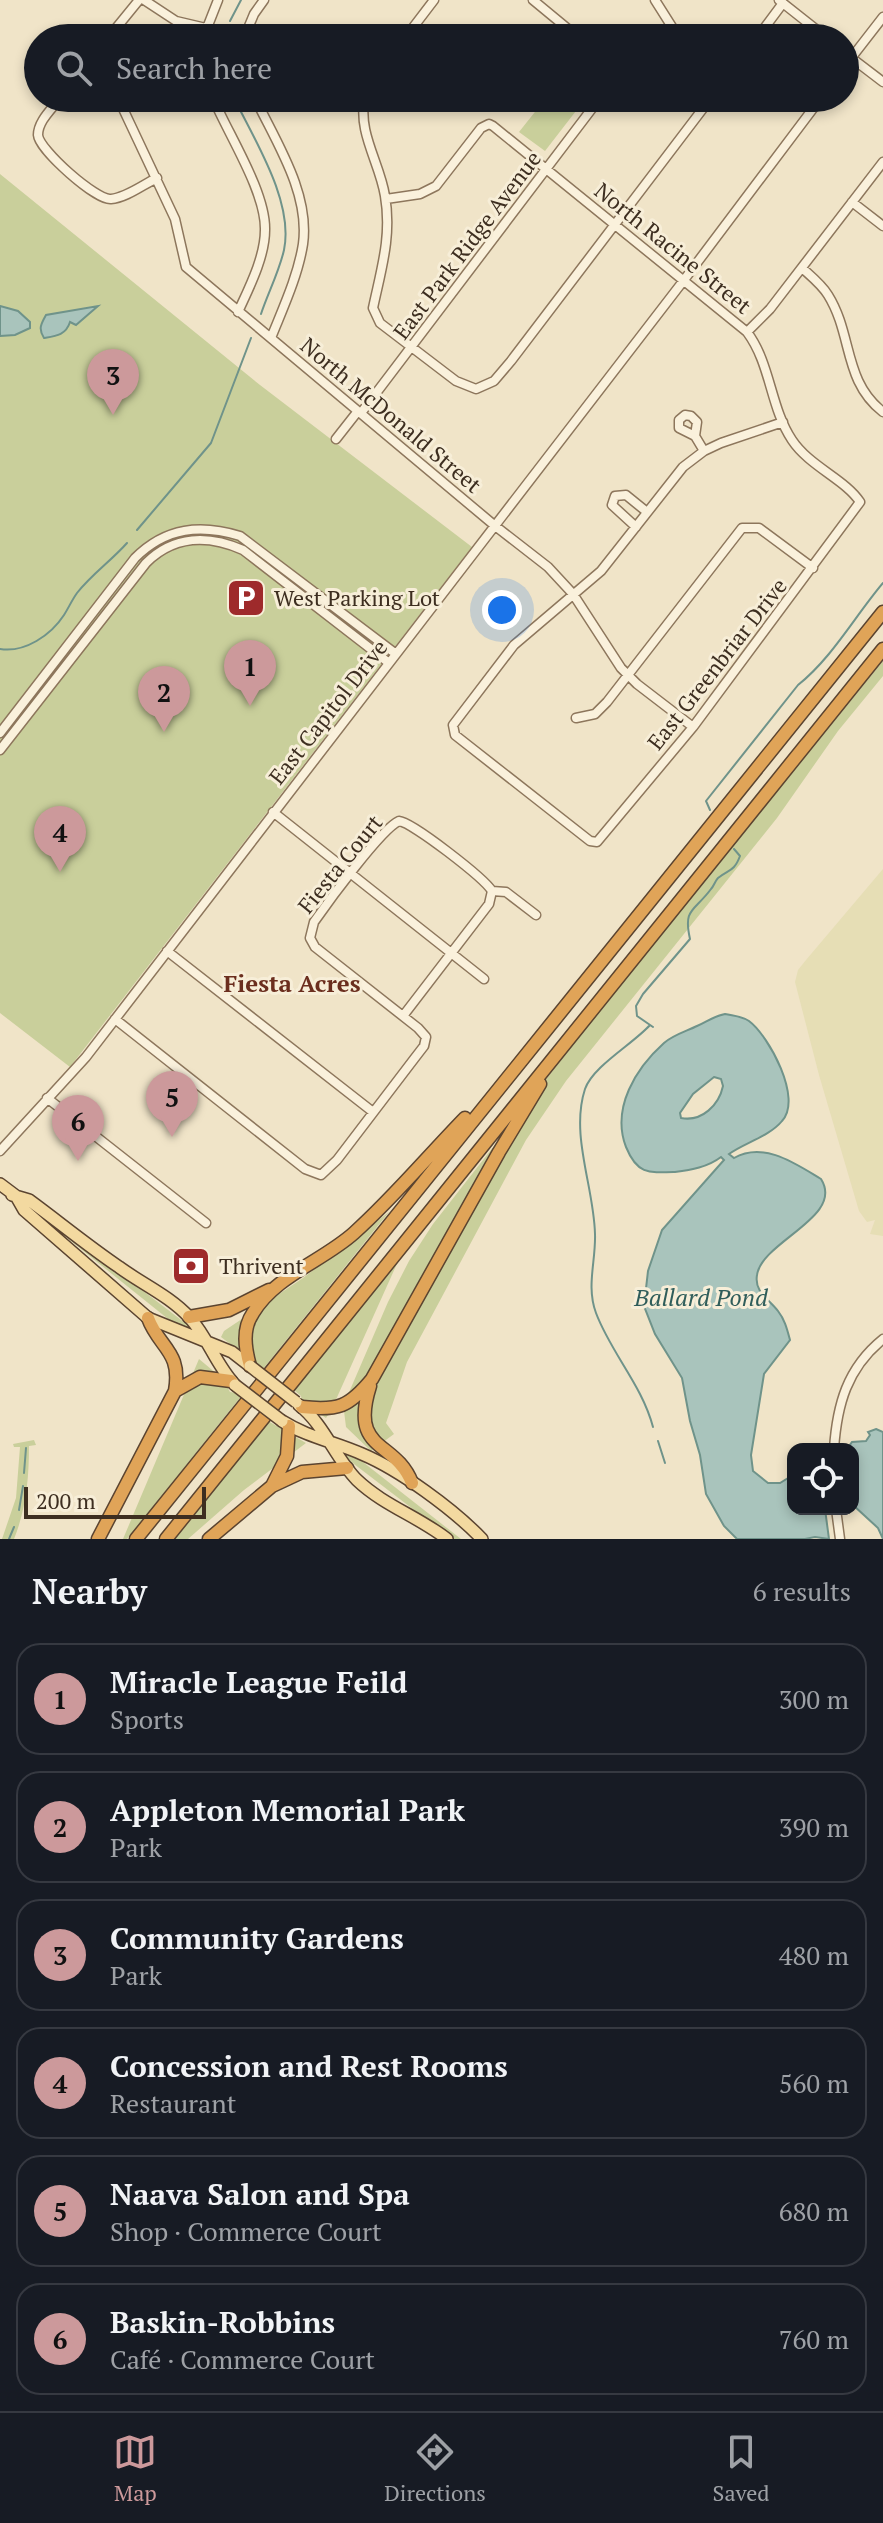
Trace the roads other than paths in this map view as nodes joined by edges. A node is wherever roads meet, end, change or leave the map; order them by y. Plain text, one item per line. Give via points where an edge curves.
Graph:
1 (142, 0) edge
2 (218, 0) edge
3 (264, 0) edge
4 (434, 0) edge
5 (533, 0) edge
6 (655, 0) edge
7 (781, 2) edge
8 (883, 17) edge
9 (121, 24) edge
10 (184, 24) edge
11 (209, 24) edge
12 (250, 24) edge
13 (416, 24) edge
14 (562, 24) edge
15 (670, 24) edge
16 (766, 24) edge
17 (809, 24) edge
18 (859, 43) edge
19 (859, 63) edge
20 (883, 82) edge
21 (49, 112) edge
22 (125, 112) edge
23 (219, 112) edge
24 (262, 112) edge
25 (362, 112) edge
26 (590, 112) edge
27 (700, 112) edge
28 (810, 112) edge
29 (883, 162) edge
30 (547, 170) junction
31 (157, 178) junction
32 (386, 199) junction
33 (852, 202) junction
34 (614, 224) junction
35 (883, 226) edge
36 (802, 268) junction
37 (684, 280) junction
38 (238, 312) junction
39 (747, 332) junction
40 (271, 338) junction
41 (411, 347) junction
42 (360, 412) junction
43 (883, 412) edge
44 (783, 422) junction
45 (695, 436) dead end
46 (336, 439) dead end
47 (704, 451) junction
48 (860, 503) joint
49 (647, 512) junction
50 (494, 525) junction
51 (636, 527) junction
52 (813, 568) junction
53 (573, 594) junction
54 (883, 612) edge
55 (883, 649) edge
56 (396, 654) junction
57 (389, 663) junction
58 (628, 675) junction
59 (576, 718) dead end
60 (693, 727) junction
61 (0, 733) edge
62 (0, 750) edge
63 (273, 812) junction
64 (351, 874) junction
65 (492, 891) junction
66 (536, 915) dead end
67 (167, 951) junction
68 (451, 954) junction
69 (484, 979) dead end
70 (403, 1016) junction
71 (115, 1019) junction
72 (581, 1023) junction
73 (515, 1067) junction
74 (47, 1098) junction
75 (373, 1112) junction
76 (0, 1151) edge
77 (0, 1184) edge
78 (0, 1192) edge
79 (16, 1196) junction
80 (206, 1223) dead end
81 (279, 1285) junction
82 (189, 1317) junction
83 (148, 1318) junction
84 (883, 1339) edge
85 (209, 1345) junction
86 (250, 1366) junction
87 (372, 1379) junction
88 (233, 1383) junction
89 (175, 1391) junction
90 (299, 1405) junction
91 (285, 1423) junction
92 (328, 1443) junction
93 (835, 1443) edge
94 (347, 1468) junction
95 (412, 1483) junction
96 (272, 1486) junction
97 (837, 1515) edge
98 (98, 1539) edge
99 (136, 1539) edge
100 (166, 1539) edge
101 (209, 1539) edge
102 (447, 1539) edge
103 (482, 1539) edge
104 (840, 1539) edge

1 - 9 street
1 - 10 street
2 - 11 street
3 - 12 street
4 - 13 street
5 - 14 street
6 - 15 street
7 - 16 street
7 - 17 street
8 - 18 street
19 - 20 street
21 - 31 street via 38,139 44,150 100,197 112,199
22 - 31 street, North McDonald Street
23 - 38 street via 265,220 260,256
24 - 40 street via 291,173 303,219 298,267
25 - 32 street
26 - 30 street, East Park Ridge Avenue
27 - 34 street
28 - 37 street, East Capitol Drive
29 - 33 street
30 - 32 street, North Racine Street via 485,125 436,186
30 - 34 street, North Racine Street
30 - 41 street, East Park Ridge Avenue
31 - 38 street, North McDonald Street via 175,219 186,267
32 - 41 street via 386,256 374,315
33 - 35 street
33 - 36 street
34 - 37 street, North Racine Street
34 - 41 street via 490,384 464,386
36 - 39 street
36 - 43 street via 827,293 858,383
37 - 39 street, North Racine Street
37 - 50 street, East Capitol Drive
38 - 40 street, North McDonald Street
39 - 44 street, North Racine Street via 761,355
40 - 42 street, North McDonald Street
41 - 42 street, East Park Ridge Avenue
42 - 46 street, East Park Ridge Avenue
42 - 50 street, North McDonald Street
44 - 47 street
44 - 48 street, North Racine Street via 801,452
45 - 47 street
47 - 49 street via 683,467
48 - 52 street, East Greenbriar Drive
49 - 51 street
49 - 51 street via 626,495 615,496 612,505
50 - 53 street, North McDonald Street
50 - 56 street, East Capitol Drive
51 - 53 street via 601,571
52 - 58 street via 763,530 742,528
52 - 60 street, East Greenbriar Drive
53 - 58 street, North McDonald Street
53 - 60 street, East Greenbriar Drive via 514,645 456,720 455,735 583,837 597,842
54 - 73 highway
55 - 72 highway
56 - 57 street, East Capitol Drive
56 - 61 street via 240,536 186,529 159,539 135,558
57 - 62 street via 243,550 217,540 183,541 146,563
57 - 63 street, East Capitol Drive
58 - 59 street via 600,709
58 - 60 street, North McDonald Street
63 - 64 street
63 - 67 street, East Capitol Drive
64 - 65 street, Fiesta Court via 390,826 404,821
64 - 68 street
64 - 70 street, Fiesta Court via 314,922 312,943
65 - 66 street via 506,892
65 - 68 street via 489,904
67 - 71 street, East Capitol Drive
67 - 75 street
68 - 69 street
68 - 70 street
70 - 75 street via 426,1041
71 - 74 street, East Capitol Drive
71 - 75 street via 305,1169 320,1175
72 - 87 highway via 505,1142
72 - 100 highway
73 - 81 highway via 360,1228
73 - 99 highway
74 - 76 street, East Capitol Drive
74 - 80 street
77 - 79 main road
78 - 79 main road
79 - 82 main road via 29,1200
79 - 83 main road via 24,1210
81 - 82 highway via 229,1310
81 - 86 highway via 248,1322
82 - 85 main road
83 - 85 main road
83 - 89 highway via 177,1370
84 - 93 street via 845,1386
85 - 86 main road via 232,1352
85 - 88 main road
86 - 90 main road, bridge
87 - 90 highway via 344,1406
87 - 95 highway via 364,1406 367,1430 407,1470
88 - 89 highway via 205,1376
88 - 91 main road, bridge
89 - 98 highway
90 - 92 main road
91 - 92 main road
91 - 96 highway via 287,1456
92 - 94 main road
92 - 95 main road via 371,1458
94 - 96 highway via 302,1472
94 - 102 main road via 368,1490
95 - 103 main road
96 - 101 highway
97 - 104 street

